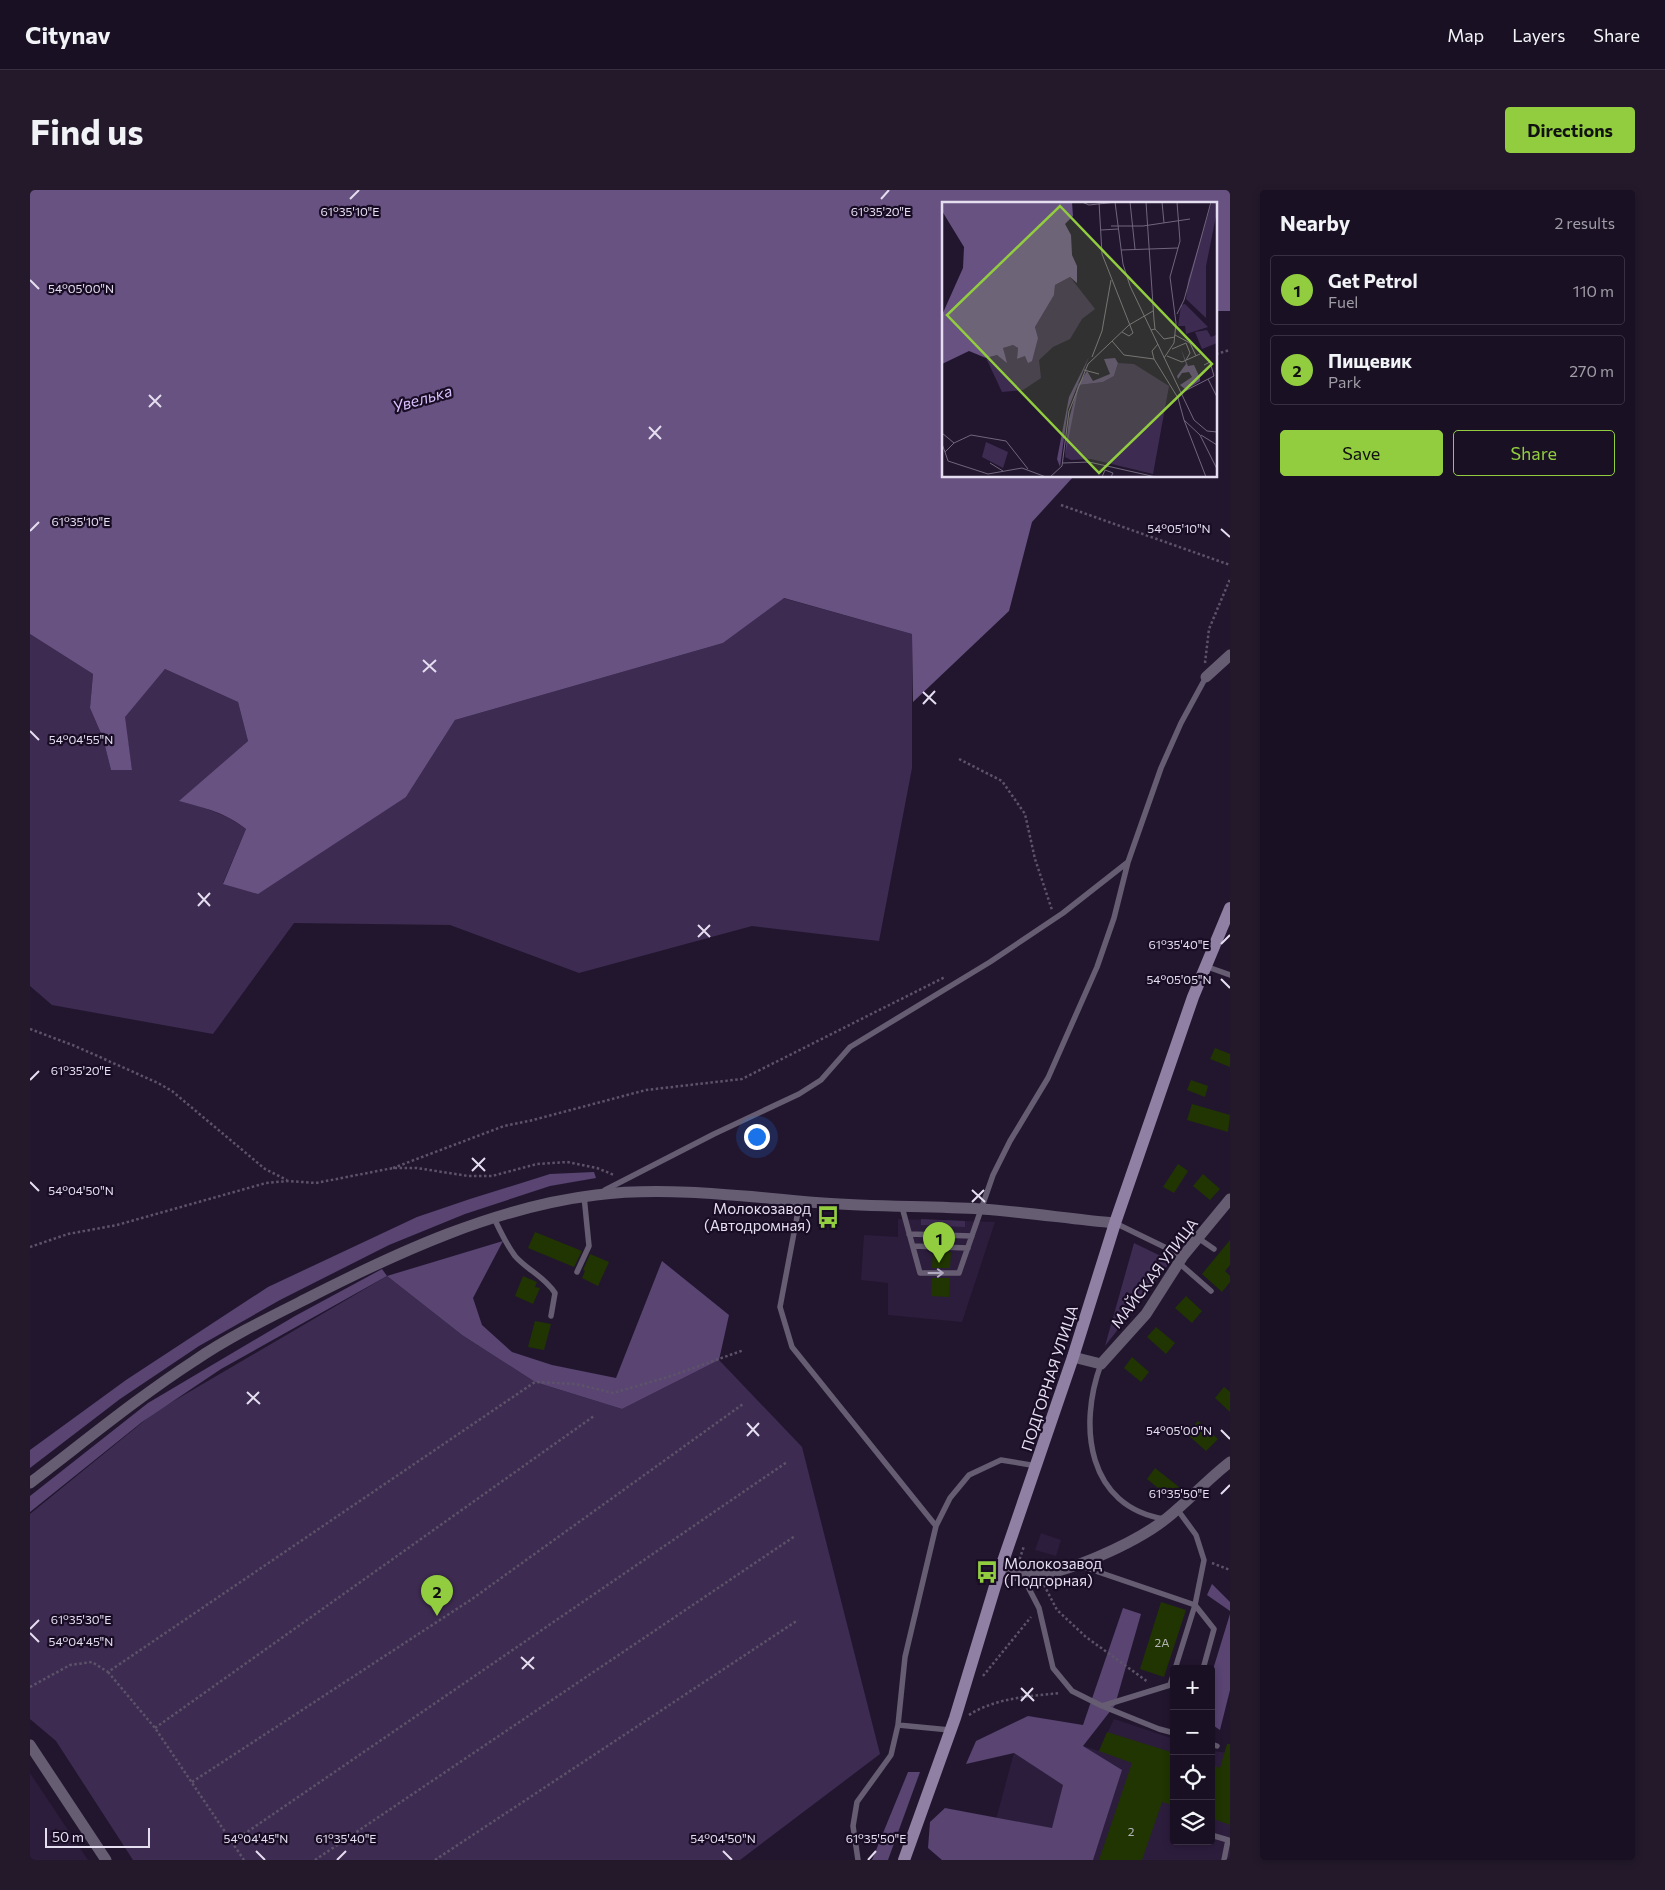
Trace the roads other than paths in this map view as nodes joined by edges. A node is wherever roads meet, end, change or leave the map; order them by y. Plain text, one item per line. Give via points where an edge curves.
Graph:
1 (1230, 654) edge
2 (1206, 677) joint
3 (1128, 862) junction
4 (1230, 908) edge
5 (1226, 930) edge
6 (1205, 966) junction
7 (1230, 975) edge
8 (596, 1194) junction
9 (584, 1196) junction
10 (1230, 1199) edge
11 (800, 1201) junction
12 (902, 1207) junction
13 (980, 1209) junction
14 (494, 1218) junction
15 (1114, 1223) junction
16 (910, 1234) junction
17 (972, 1236) junction
18 (1198, 1238) junction
19 (913, 1246) junction
20 (968, 1248) junction
21 (1214, 1249) dead end
22 (1181, 1260) junction
23 (577, 1272) dead end
24 (1211, 1290) dead end
25 (551, 1316) dead end
26 (1073, 1356) junction
27 (1102, 1364) junction
28 (1230, 1462) edge
29 (1037, 1466) junction
30 (30, 1483) edge
31 (1176, 1509) junction
32 (1166, 1519) junction
33 (936, 1526) junction
34 (1076, 1564) junction
35 (1000, 1574) junction
36 (1023, 1576) junction
37 (1195, 1605) junction
38 (1176, 1665) edge
39 (1204, 1665) edge
40 (1170, 1685) edge
41 (1102, 1706) junction
42 (953, 1724) junction
43 (898, 1725) junction
44 (1170, 1732) edge
45 (30, 1745) edge
46 (1215, 1836) edge
47 (106, 1860) edge
48 (858, 1860) edge
49 (904, 1860) edge
50 (1224, 1860) edge

1 - 2 street
2 - 3 lane via 1161,768
3 - 8 lane via 1055,918 990,962 850,1047 821,1080 799,1094
3 - 13 lane via 1098,967 1048,1078 1010,1141
4 - 5 street, ПОДГОРНАЯ УЛИЦА
5 - 6 street, ПОДГОРНАЯ УЛИЦА
6 - 7 lane
6 - 15 street, ПОДГОРНАЯ УЛИЦА
8 - 9 street
8 - 11 street via 680,1192
9 - 14 street via 544,1203
9 - 23 lane via 589,1246
10 - 18 street, МАЙСКАЯ УЛИЦА
11 - 12 street
11 - 33 lane via 780,1307 792,1347
12 - 13 street
12 - 16 lane
13 - 15 street
13 - 17 lane
14 - 25 lane via 516,1257 548,1282 555,1293
14 - 30 street via 372,1265 252,1326 159,1385
15 - 22 lane
15 - 26 street, ПОДГОРНАЯ УЛИЦА
16 - 17 lane
16 - 19 lane
17 - 20 lane
18 - 21 lane
18 - 22 street, МАЙСКАЯ УЛИЦА
19 - 20 lane
19 -> 20 lane via 920,1273 959,1273
22 - 24 lane
22 - 27 street, МАЙСКАЯ УЛИЦА via 1146,1314
26 - 27 street
26 - 29 street, ПОДГОРНАЯ УЛИЦА
27 - 32 lane via 1090,1403 1090,1439 1097,1468 1110,1488 1130,1506 1150,1516
28 - 31 street
29 - 33 lane via 1001,1460 969,1476 950,1498
29 - 35 street, ПОДГОРНАЯ УЛИЦА
31 - 32 street
31 - 37 lane via 1196,1535 1204,1560
32 - 34 street via 1131,1541
33 - 43 lane via 905,1657
34 - 36 street
34 - 37 lane
35 - 36 street
35 - 42 street, ПОДГОРНАЯ УЛИЦА
36 - 41 lane via 1039,1608 1053,1668 1072,1691
37 - 38 lane
37 - 39 lane via 1214,1629
40 - 41 lane
41 - 44 lane
42 - 43 lane
42 - 49 street, ПОДГОРНАЯ УЛИЦА
43 - 48 lane via 891,1755 857,1802 853,1826
45 - 47 street
46 - 50 lane via 1228,1840

